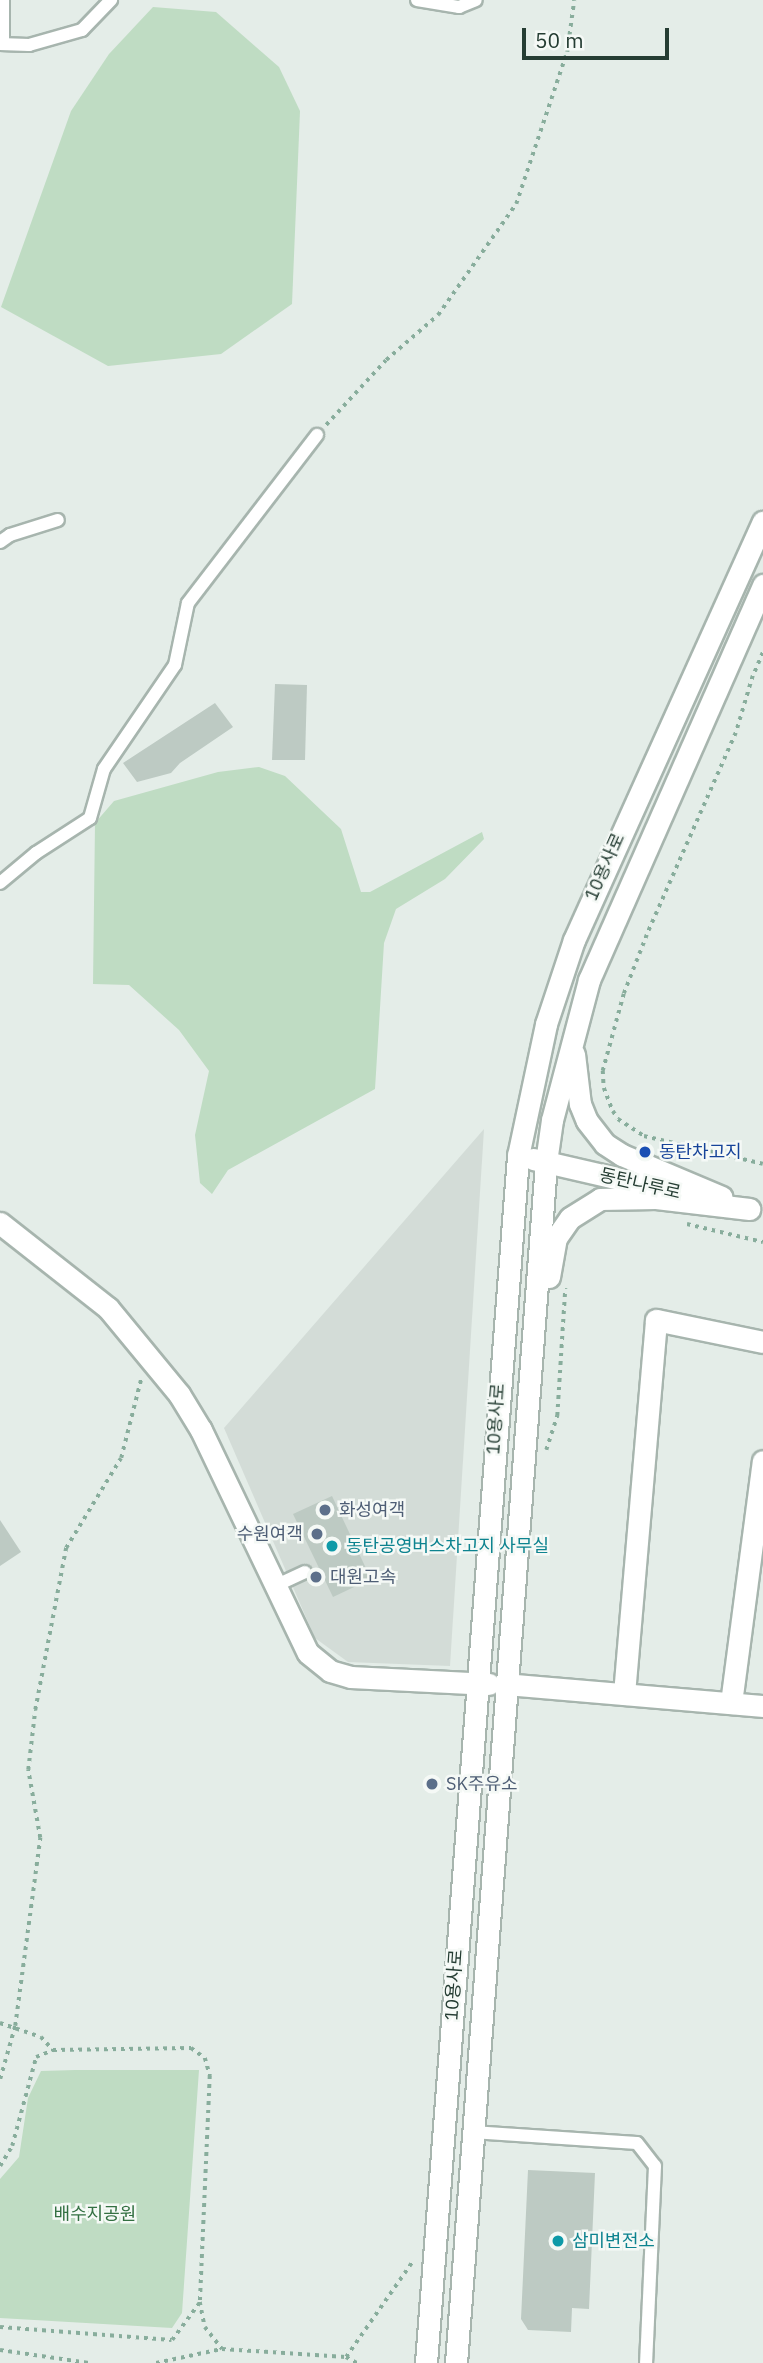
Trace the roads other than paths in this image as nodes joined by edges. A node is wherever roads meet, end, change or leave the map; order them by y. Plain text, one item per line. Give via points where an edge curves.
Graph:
1 (4, 0) edge
2 (111, 0) edge
3 (417, 0) edge
4 (476, 0) edge
5 (2, 44) edge
6 (317, 435) road end
7 (58, 520) dead end
8 (763, 522) edge
9 (0, 542) edge
10 (763, 585) edge
11 (0, 883) edge
12 (575, 1026) junction
13 (518, 1156) junction
14 (545, 1162) junction
15 (756, 1211) edge
16 (0, 1223) edge
17 (763, 1342) edge
18 (525, 1438) junction
19 (763, 1461) edge
20 (305, 1572) dead end
21 (275, 1586) junction
22 (477, 1683) junction
23 (505, 1684) junction
24 (624, 1694) junction
25 (732, 1703) junction
26 (763, 1706) edge
27 (472, 2132) junction
28 (426, 2363) edge
29 (456, 2363) edge
30 (646, 2363) edge

1 - 5 lane
2 - 5 lane via 82,30 29,45
3 - 4 lane via 459,7
6 - 11 lane via 188,603 175,664 104,769 90,818
7 - 9 lane
8 - 13 street, 10용사로 via 574,940 546,1024
10 - 12 street, 10용사로 via 594,967
12 - 14 street, 10용사로
12 - 15 street via 573,1056 580,1104 605,1144
13 - 14 street, 동탄나루로
13 - 22 street, 10용사로
14 - 15 street, 동탄나루로
14 - 18 street, 10용사로
15 - 18 street via 708,1202 621,1196 600,1199 570,1218 556,1238 549,1270 540,1385
16 - 21 street via 108,1308 179,1394 201,1430
17 - 24 street via 656,1320
18 - 23 street, 10용사로
19 - 25 street
20 - 21 lane
21 - 22 street via 308,1653 330,1671 363,1679
22 - 23 street
22 - 28 street, 10용사로
23 - 24 street
23 - 27 street, 10용사로
24 - 25 street
25 - 26 street
27 - 29 street, 10용사로
27 - 30 lane via 637,2143 655,2166

